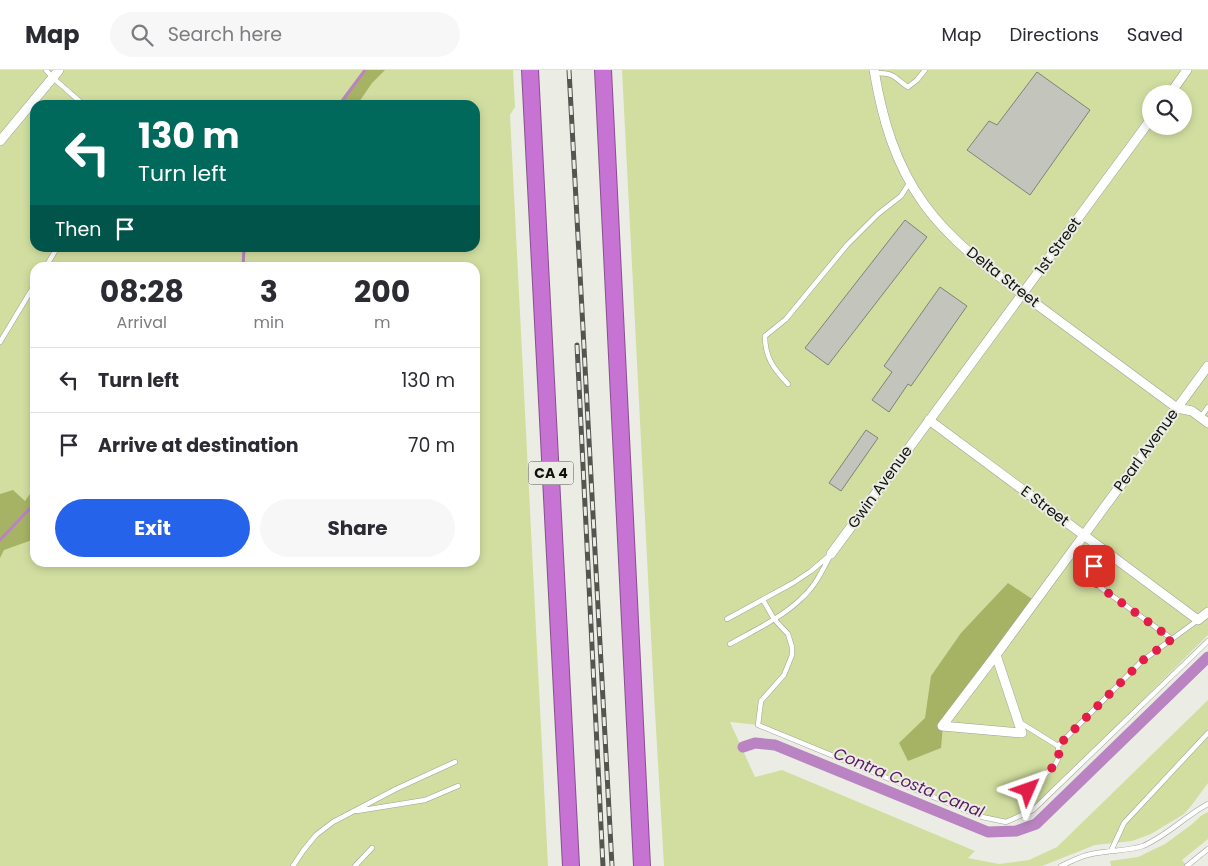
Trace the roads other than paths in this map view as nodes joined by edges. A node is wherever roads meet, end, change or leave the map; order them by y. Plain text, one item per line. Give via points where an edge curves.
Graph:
1 (46, 70) edge
2 (59, 70) edge
3 (603, 70) edge
4 (924, 70) edge
5 (1187, 70) edge
6 (874, 71) edge
7 (530, 75) edge
8 (52, 78) junction
9 (1176, 85) edge
10 (34, 100) edge
11 (78, 100) edge
12 (30, 105) edge
13 (1142, 131) edge
14 (0, 141) edge
15 (910, 182) junction
16 (30, 292) edge
17 (1023, 294) junction
18 (0, 342) edge
19 (1208, 366) edge
20 (788, 384) dead end
21 (1208, 407) edge
22 (1177, 408) junction
23 (929, 420) junction
24 (1204, 421) edge
25 (1084, 535) junction
26 (1102, 549) junction
27 (831, 554) junction
28 (763, 600) junction
29 (1208, 612) edge
30 (726, 619) dead end
31 (774, 619) junction
32 (1198, 620) junction
33 (1172, 639) junction
34 (1208, 641) edge
35 (730, 644) dead end
36 (996, 655) junction
37 (1019, 722) junction
38 (1208, 733) edge
39 (1058, 746) junction
40 (455, 762) dead end
41 (458, 786) dead end
42 (1017, 791) dead end
43 (1208, 804) edge
44 (350, 812) junction
45 (372, 848) dead end
46 (1208, 849) edge
47 (1111, 851) junction
48 (293, 866) edge
49 (355, 866) edge
50 (571, 866) edge
51 (642, 866) edge
52 (1060, 866) edge
53 (1187, 866) edge

1 - 8 lane
2 - 8 street
3 - 51 highway
4 - 6 lane via 908,87 892,75
5 - 9 street
6 - 15 street, Delta Street via 891,141
7 - 50 highway, CA 4
8 - 10 street
8 - 11 lane
12 - 14 street
13 - 17 street, 1st Street
15 - 17 street, Delta Street via 959,244
15 - 20 lane via 901,196 847,245 786,319 765,336 768,358
16 - 18 lane
17 - 22 street, Delta Street
17 - 23 street, 1st Street
19 - 22 street, Pearl Avenue
21 - 24 lane
22 - 24 street, Delta Street via 1192,411
22 - 25 street, Pearl Avenue
23 - 25 street, E Street
23 - 27 street, Gwin Avenue
25 - 26 street, E Street
25 - 36 street, Pearl Avenue
26 - 32 street, E Street
26 - 33 lane via 1094,566 1097,585
27 - 28 lane via 811,571
27 - 31 lane via 804,597
28 - 30 lane
28 - 31 lane
29 - 32 street
31 - 34 lane via 788,634 792,655 784,675 761,701 758,725 982,817 1006,822 1033,810
31 - 35 lane
32 - 33 lane
33 - 39 lane via 1142,661
36 - 37 street
36 - 37 street, Pearl Avenue via 942,726 1022,733
37 - 39 lane
38 - 47 lane via 1124,823
39 - 42 lane via 1059,757 1055,765 1028,790
40 - 44 lane
41 - 44 lane via 425,800
43 - 47 lane via 1155,840 1127,850
44 - 48 lane via 316,835
45 - 49 lane
46 - 53 lane
47 - 52 lane via 1080,857

